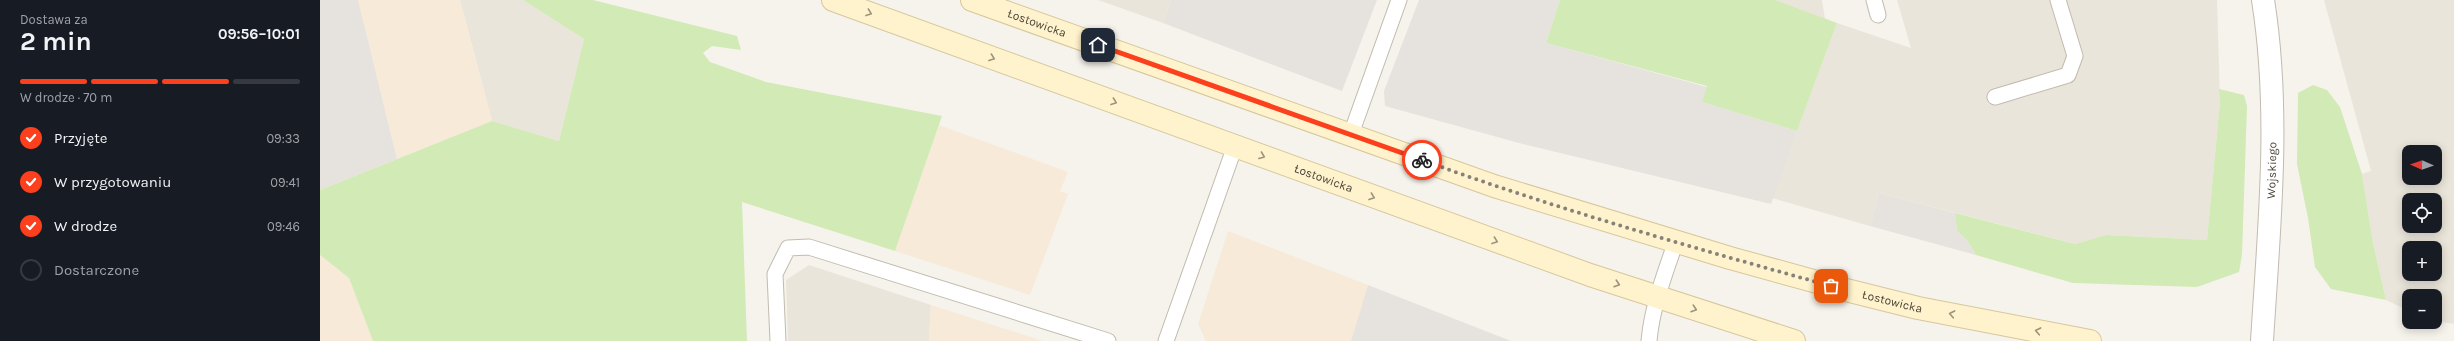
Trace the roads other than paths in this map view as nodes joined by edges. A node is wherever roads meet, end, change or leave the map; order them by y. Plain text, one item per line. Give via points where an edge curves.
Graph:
1 (833, 0) edge
2 (972, 0) edge
3 (1399, 0) edge
4 (1874, 0) edge
5 (2058, 0) edge
6 (2263, 0) edge
7 (995, 4) edge
8 (1878, 15) dead end
9 (1995, 97) dead end
10 (1351, 134) junction
11 (1235, 146) junction
12 (1676, 241) junction
13 (1657, 297) junction
14 (778, 341) edge
15 (1108, 341) edge
16 (1166, 341) edge
17 (1649, 341) edge
18 (1794, 341) edge
19 (2090, 341) edge
20 (2262, 341) edge

1 -> 11 main road, Łostowicka
2 - 7 main road, Łostowicka
3 - 10 lane
4 - 8 lane
5 - 9 lane via 2075,56 2068,75
6 - 20 street, Wojskiego via 2273,88 2272,163
7 - 10 main road, Łostowicka
10 - 12 main road, Łostowicka via 1494,186
11 -> 13 main road, Łostowicka
11 - 16 lane
12 - 13 lane
19 -> 12 main road, Łostowicka via 1910,306
13 - 17 lane
13 -> 18 main road, Łostowicka
14 - 15 lane via 775,274 788,248 809,247

